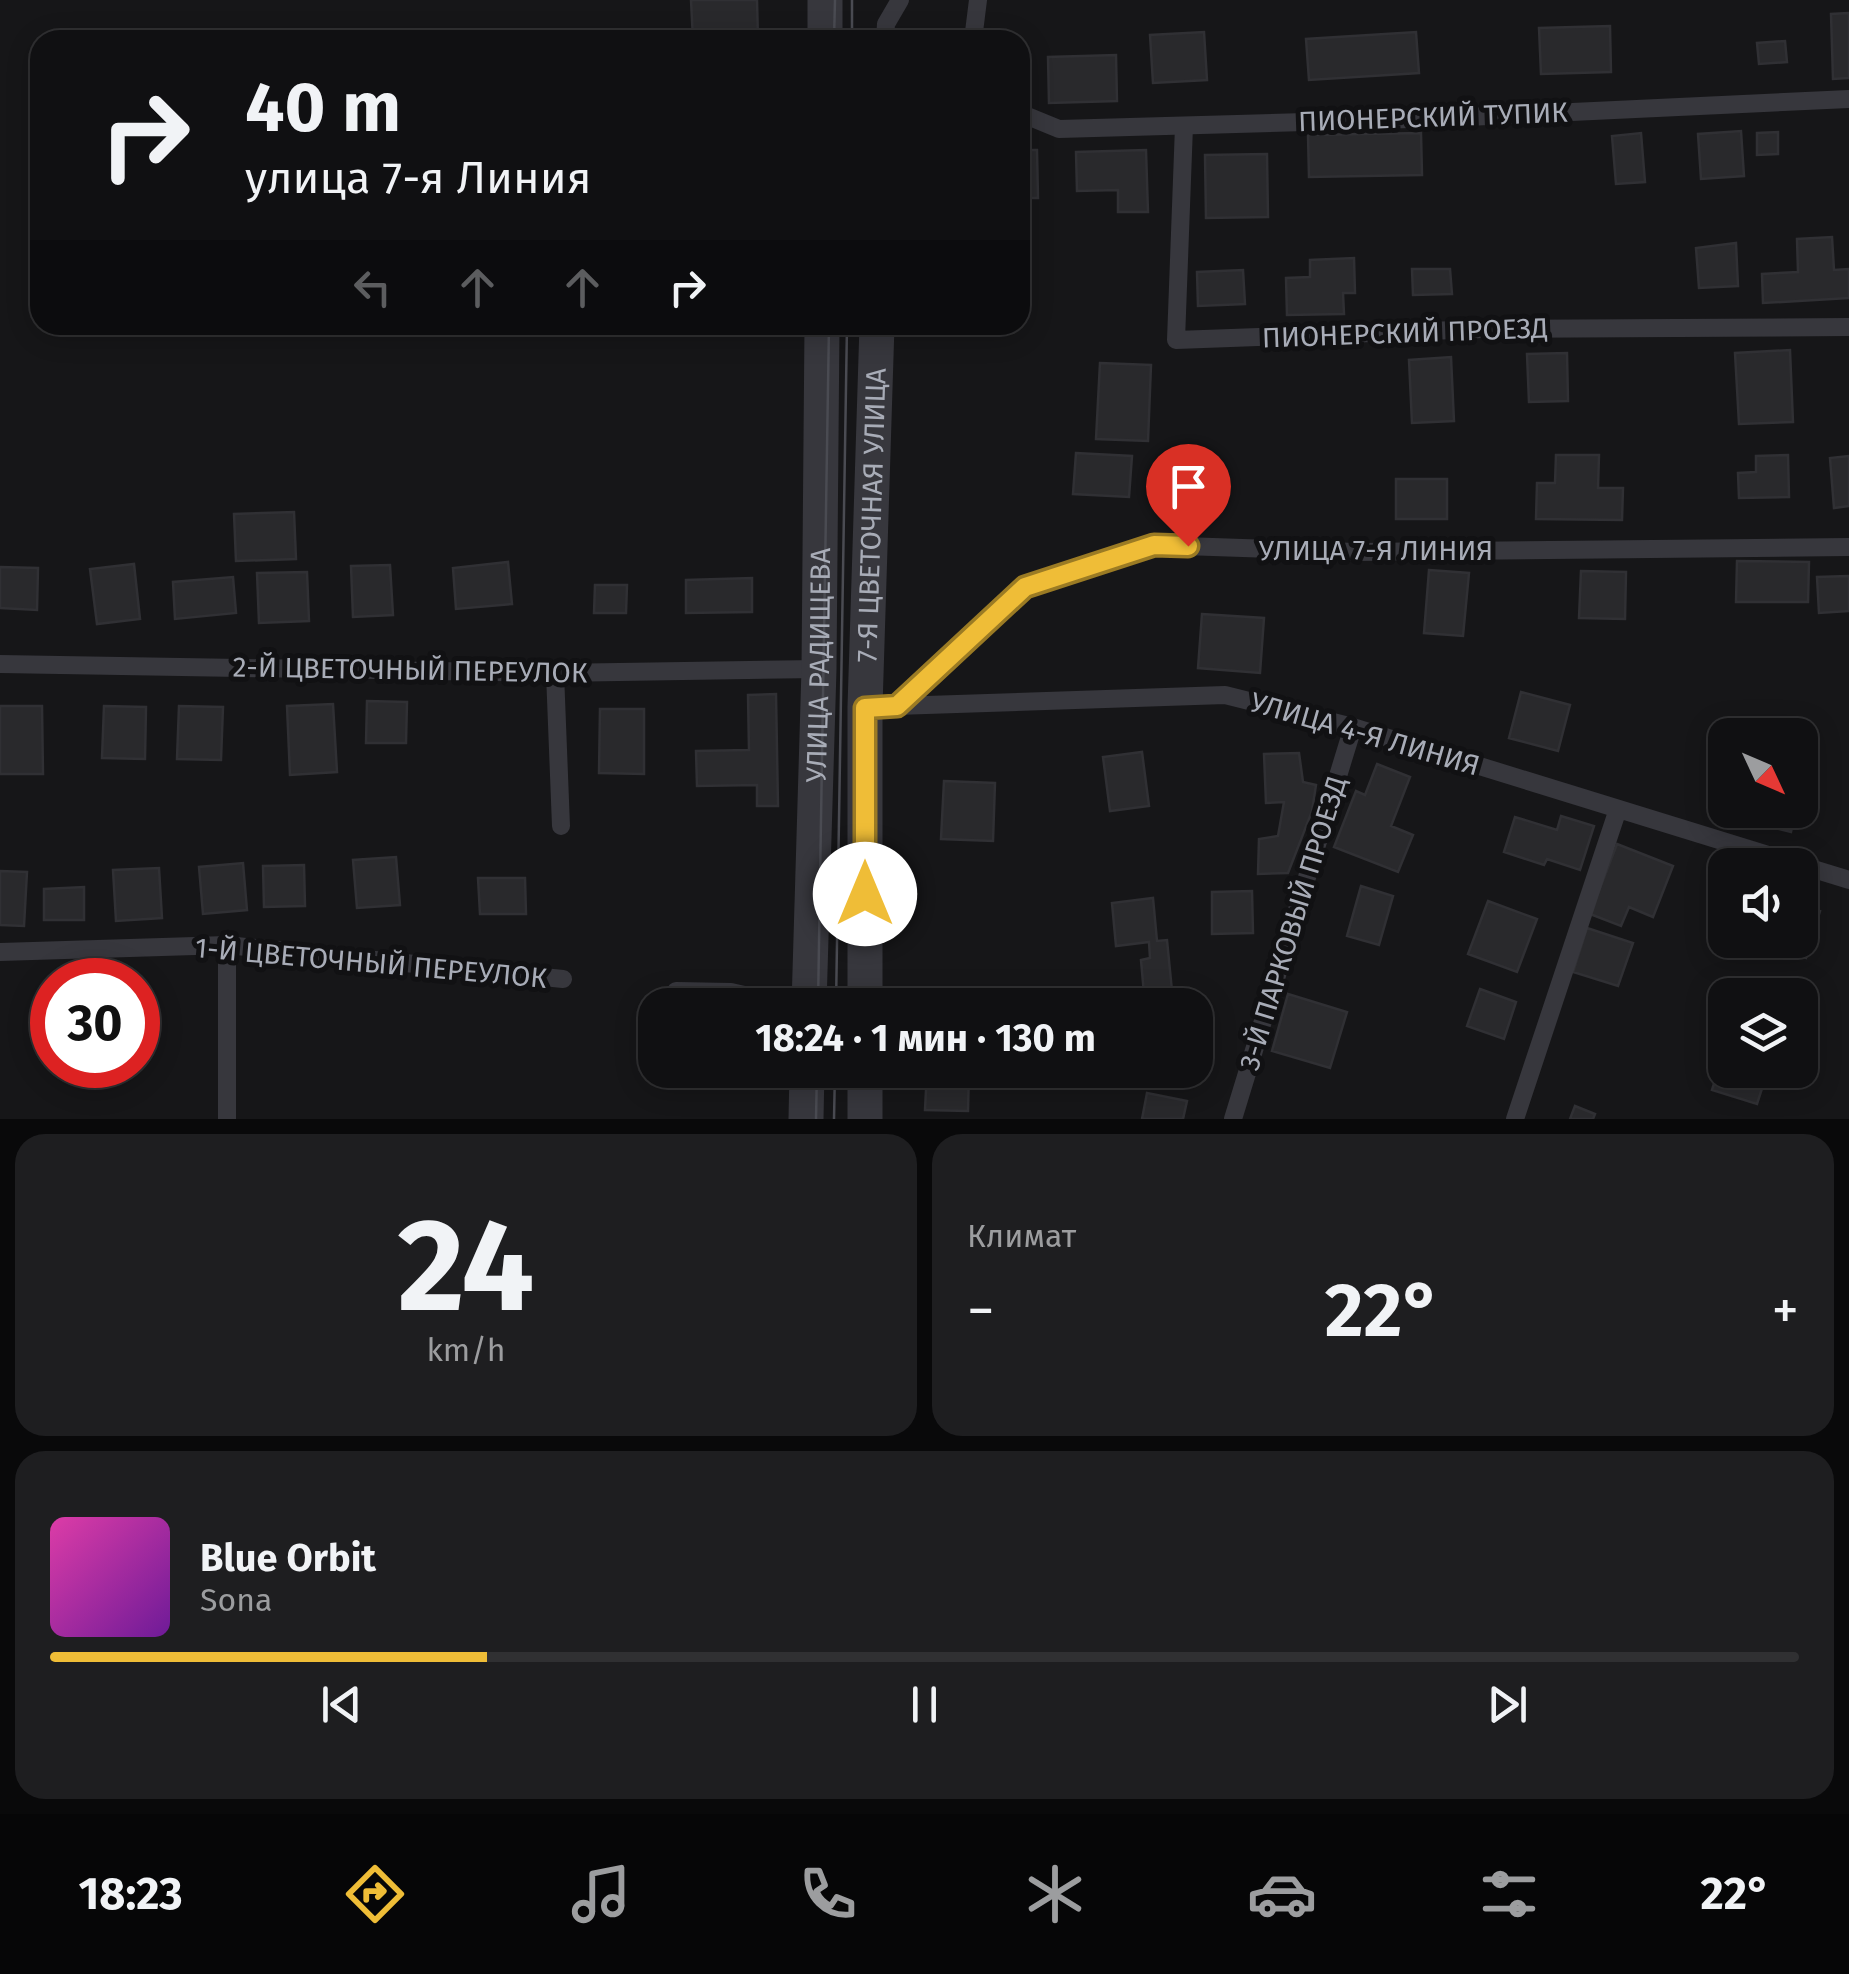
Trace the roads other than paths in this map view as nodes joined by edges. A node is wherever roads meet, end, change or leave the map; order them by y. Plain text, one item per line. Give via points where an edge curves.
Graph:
1 (826, 0) edge
2 (900, 0) edge
3 (978, 0) edge
4 (825, 30) edge
5 (886, 30) edge
6 (975, 30) edge
7 (1849, 99) edge
8 (1030, 117) edge
9 (1184, 126) junction
10 (1849, 327) edge
11 (822, 335) edge
12 (877, 335) edge
13 (1849, 547) edge
14 (0, 664) edge
15 (819, 669) junction
16 (555, 674) junction
17 (881, 707) junction
18 (1353, 727) junction
19 (1618, 809) junction
20 (561, 826) dead end
21 (1849, 880) edge
22 (227, 945) junction
23 (0, 952) edge
24 (563, 980) dead end
25 (810, 988) edge
26 (866, 988) edge
27 (807, 1088) edge
28 (865, 1088) edge
29 (227, 1119) edge
30 (806, 1119) edge
31 (865, 1119) edge
32 (1233, 1119) edge
33 (1515, 1119) edge

1 - 4 street
2 - 5 lane
3 - 6 lane
7 - 9 lane, ПИОНЕРСКИЙ ТУПИК
8 - 9 lane, ПИОНЕРСКИЙ ТУПИК via 1059,130
9 - 10 lane, ПИОНЕРСКИЙ ПРОЕЗД via 1176,340 1483,329
11 - 15 street, УЛИЦА РАДИЩЕВА
12 - 17 street, 7-Я ЦВЕТОЧНАЯ УЛИЦА
13 - 17 lane, УЛИЦА 7-Я ЛИНИЯ via 1356,552 1154,545 1025,587
14 - 16 lane, 2-Й ЦВЕТОЧНЫЙ ПЕРЕУЛОК
15 - 16 lane, 2-Й ЦВЕТОЧНЫЙ ПЕРЕУЛОК
15 - 25 street, УЛИЦА РАДИЩЕВА
16 - 20 lane
17 - 18 lane, УЛИЦА 4-Я ЛИНИЯ via 1225,694
17 - 26 street, 7-Я ЦВЕТОЧНАЯ УЛИЦА
18 - 19 lane, УЛИЦА 4-Я ЛИНИЯ
18 - 32 lane, 3-Й ПАРКОВЫЙ ПРОЕЗД
19 - 21 lane, УЛИЦА 4-Я ЛИНИЯ
19 - 33 lane
22 - 23 lane, 1-Й ЦВЕТОЧНЫЙ ПЕРЕУЛОК
22 - 24 lane, 1-Й ЦВЕТОЧНЫЙ ПЕРЕУЛОК
22 - 29 lane
27 - 30 street
28 - 31 street

